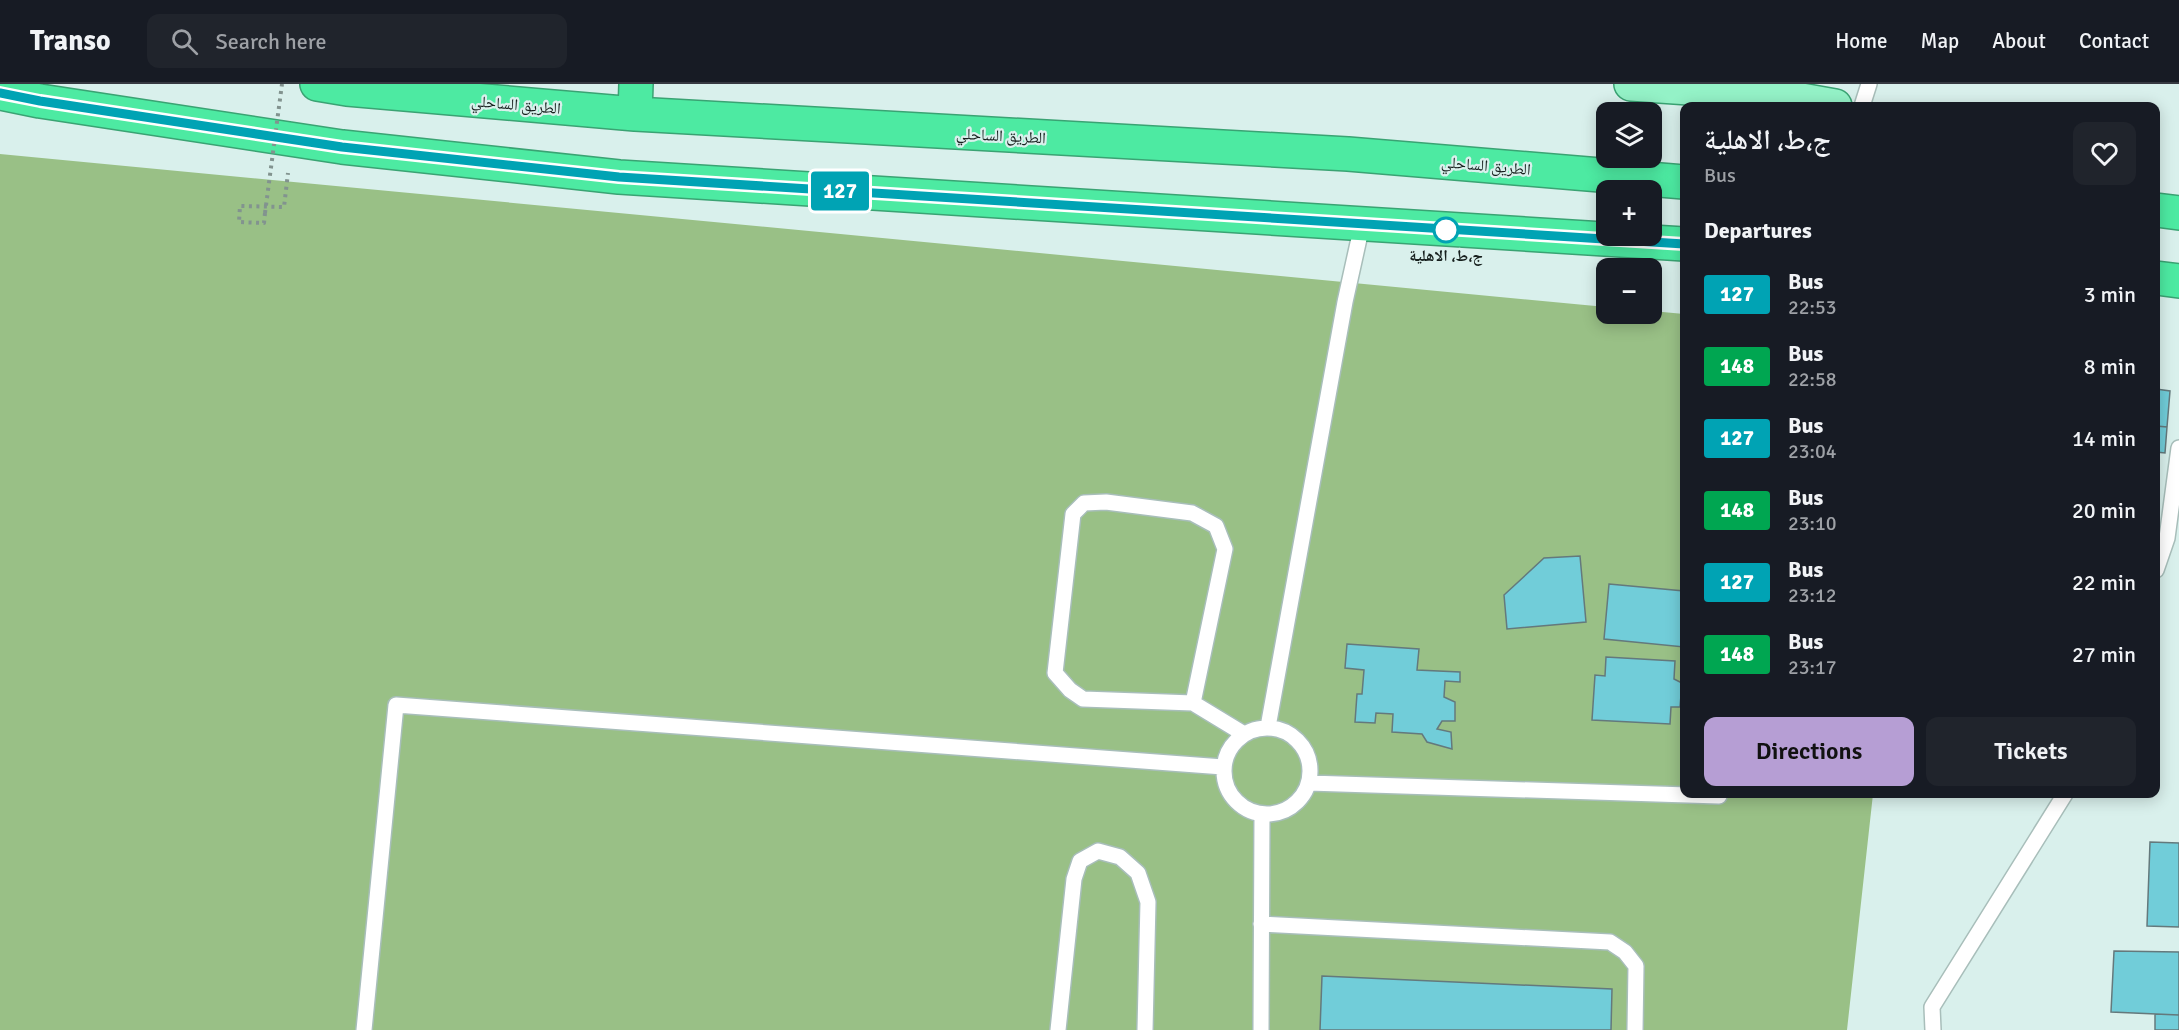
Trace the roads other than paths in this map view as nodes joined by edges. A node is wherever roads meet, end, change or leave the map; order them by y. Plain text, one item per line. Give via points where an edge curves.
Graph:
1 (1631, 84) edge
2 (1869, 84) edge
3 (332, 86) edge
4 (0, 93) edge
5 (635, 99) edge
6 (1813, 102) edge
7 (1863, 102) edge
8 (1680, 182) edge
9 (2160, 211) edge
10 (2179, 213) edge
11 (1362, 225) junction
12 (1680, 244) edge
13 (2160, 279) edge
14 (2179, 281) edge
15 (2179, 448) edge
16 (2173, 541) edge
17 (2160, 563) edge
18 (1193, 703) junction
19 (1268, 727) junction
20 (1244, 734) junction
21 (1223, 767) junction
22 (1309, 783) junction
23 (1680, 795) edge
24 (2062, 798) edge
25 (1262, 814) junction
26 (1261, 924) junction
27 (364, 1030) edge
28 (1058, 1030) edge
29 (1145, 1030) edge
30 (1261, 1030) edge
31 (1635, 1030) edge
32 (1933, 1030) edge

1 - 6 main road via 1762,93
2 - 7 lane
3 - 5 highway, الطريق الساحلي
4 - 11 highway via 342,147 619,177
5 - 8 highway, الطريق الساحلي
9 - 10 highway
11 - 12 highway
11 - 19 lane
13 - 14 highway
15 - 16 lane
16 - 17 lane
18 - 18 lane via 1225,549 1216,526 1192,513 1106,502 1084,503 1073,514 1055,673 1083,699
18 - 20 lane
19 - 20 lane
19 - 22 lane via 1292,735 1302,746 1308,758
20 - 21 lane via 1231,745
21 - 25 lane via 1232,797 1241,806
21 - 27 lane via 396,705
22 - 23 lane
22 - 25 lane via 1294,805 1284,811
24 - 32 lane via 1932,1006
25 - 26 lane
26 - 30 lane
26 - 31 lane via 1610,942 1626,952 1636,966
28 - 29 lane via 1074,879 1080,861 1098,851 1120,857 1138,873 1148,902

